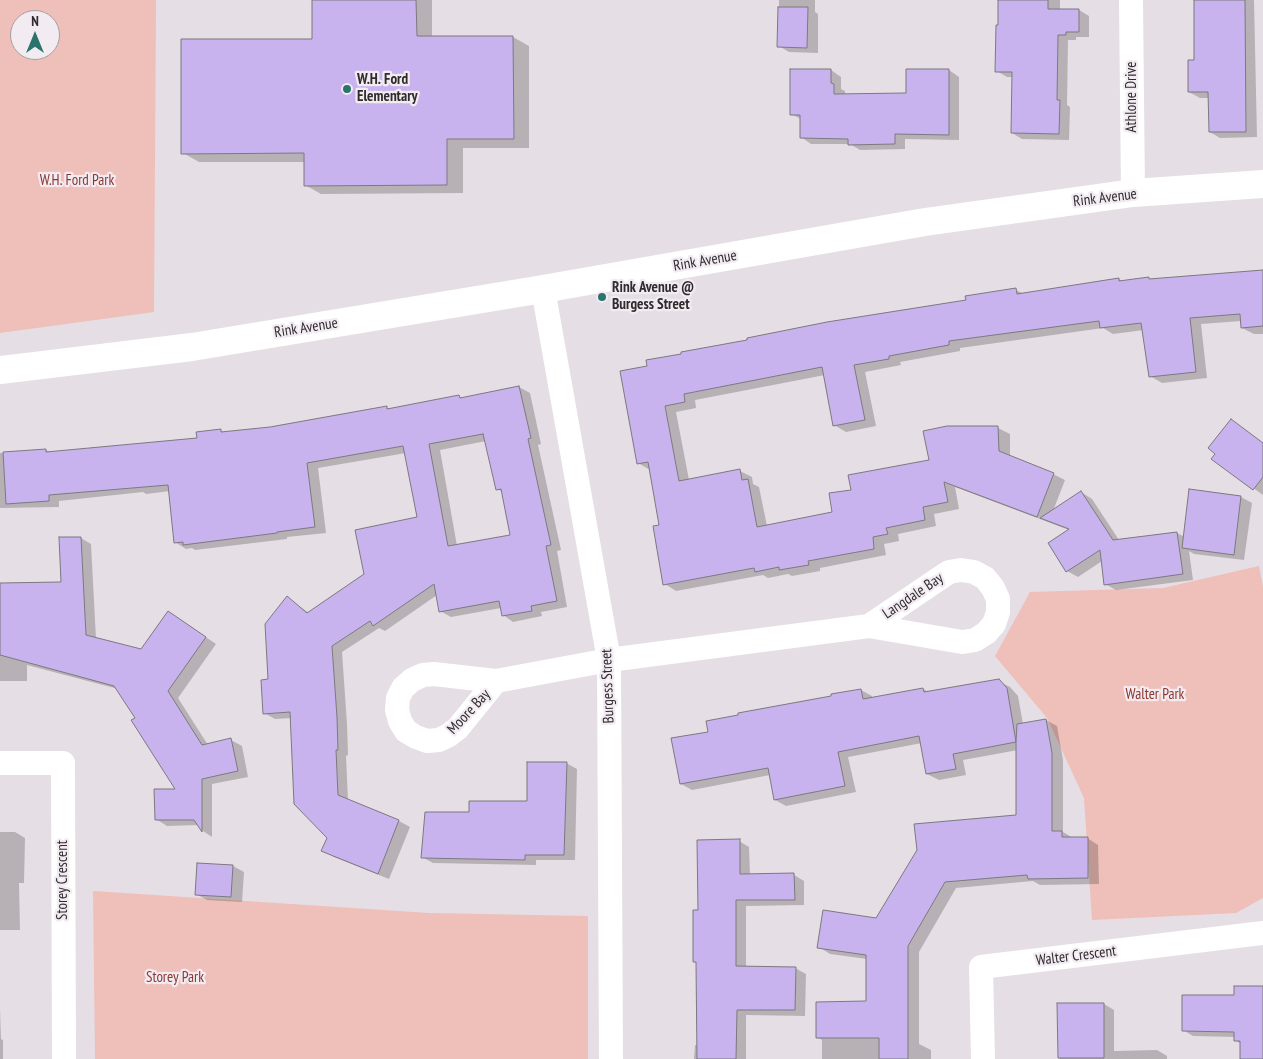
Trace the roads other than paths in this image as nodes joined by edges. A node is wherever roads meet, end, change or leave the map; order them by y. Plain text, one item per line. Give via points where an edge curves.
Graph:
1 (1131, 0) edge
2 (1263, 184) edge
3 (1133, 193) junction
4 (543, 290) junction
5 (0, 370) edge
6 (869, 626) junction
7 (609, 660) junction
8 (496, 681) dead end
9 (0, 762) edge
10 (1263, 933) edge
11 (64, 1059) edge
12 (611, 1059) edge
13 (983, 1059) edge

1 - 3 street, Athlone Drive
2 - 3 street, Rink Avenue
3 - 4 street, Rink Avenue via 925,222
4 - 5 street, Rink Avenue via 192,347
4 - 7 street, Burgess Street
6 - 6 street, Langdale Bay via 962,642 975,640 994,624 998,599 985,578 974,572 949,572
6 - 7 street, Langdale Bay
7 - 8 street, Moore Bay
7 - 12 street, Burgess Street
9 - 11 street, Storey Crescent via 63,763
10 - 13 street, Walter Crescent via 981,967

